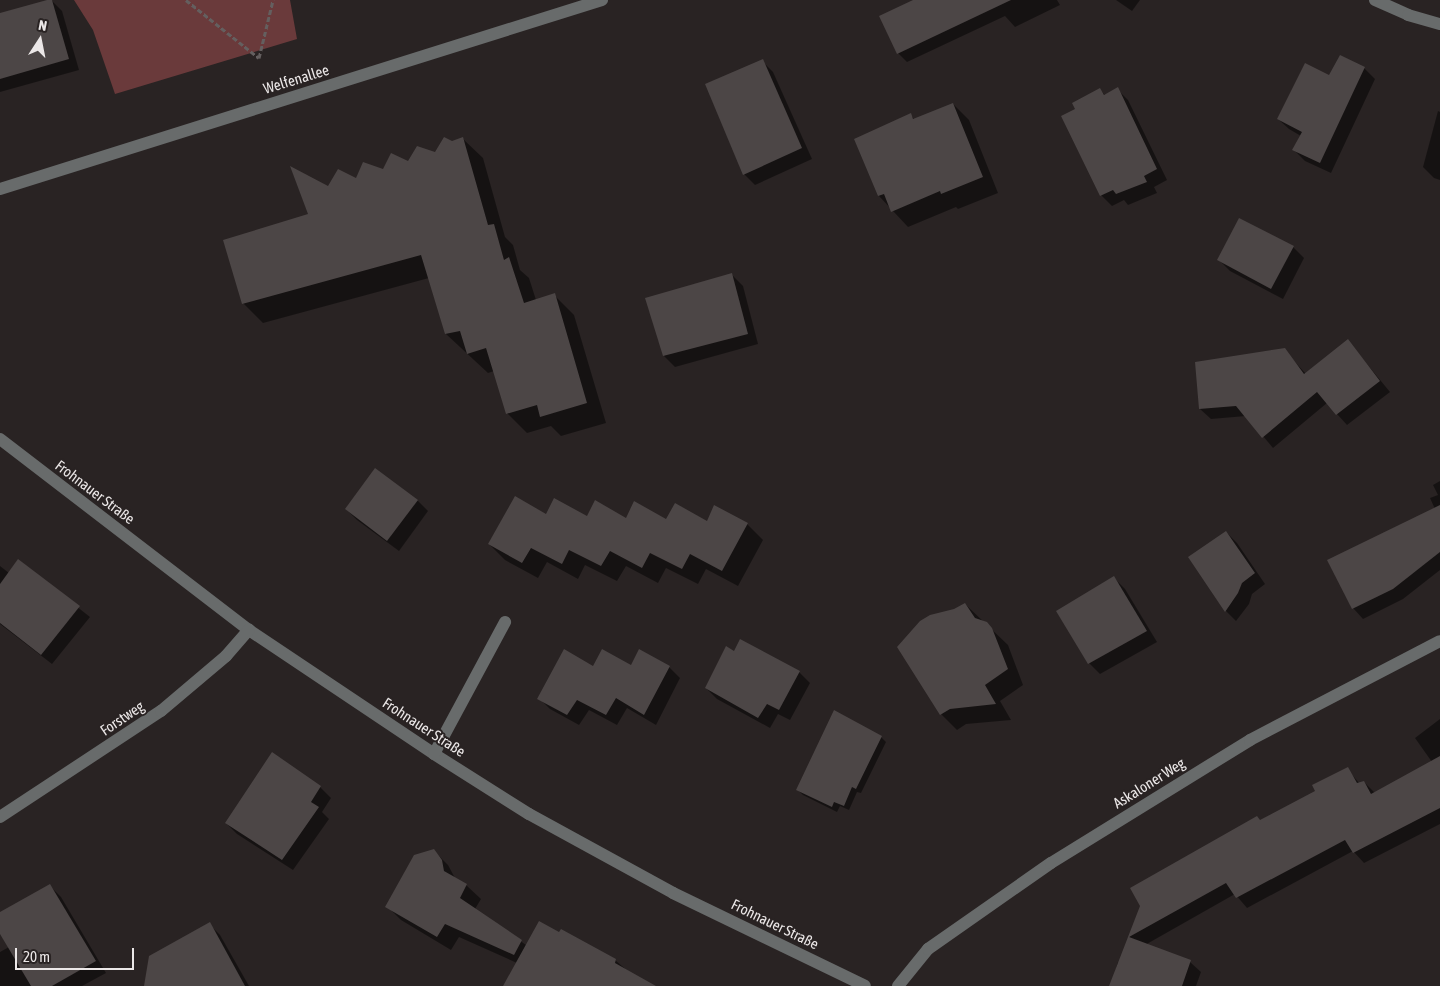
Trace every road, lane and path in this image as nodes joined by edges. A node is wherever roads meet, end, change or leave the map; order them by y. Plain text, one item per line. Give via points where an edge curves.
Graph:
1 (186, 0) edge
2 (272, 0) edge
3 (602, 0) edge
4 (1375, 0) edge
5 (1440, 24) edge
6 (0, 189) edge
7 (0, 439) edge
8 (505, 622) dead end
9 (249, 630) junction
10 (1440, 641) edge
11 (434, 754) junction
12 (0, 817) edge
13 (865, 986) edge
14 (898, 986) edge

1 - 2 path via 259,58
3 - 6 street, Welfenallee
4 - 5 street via 1408,15
7 - 9 street, Frohnauer Straße
8 - 11 street
9 - 11 street, Frohnauer Straße
9 - 12 street, Forstweg via 226,656 161,711
10 - 14 street, Askaloner Weg via 1250,740 1059,858 928,949
11 - 13 street, Frohnauer Straße via 529,814 673,893

